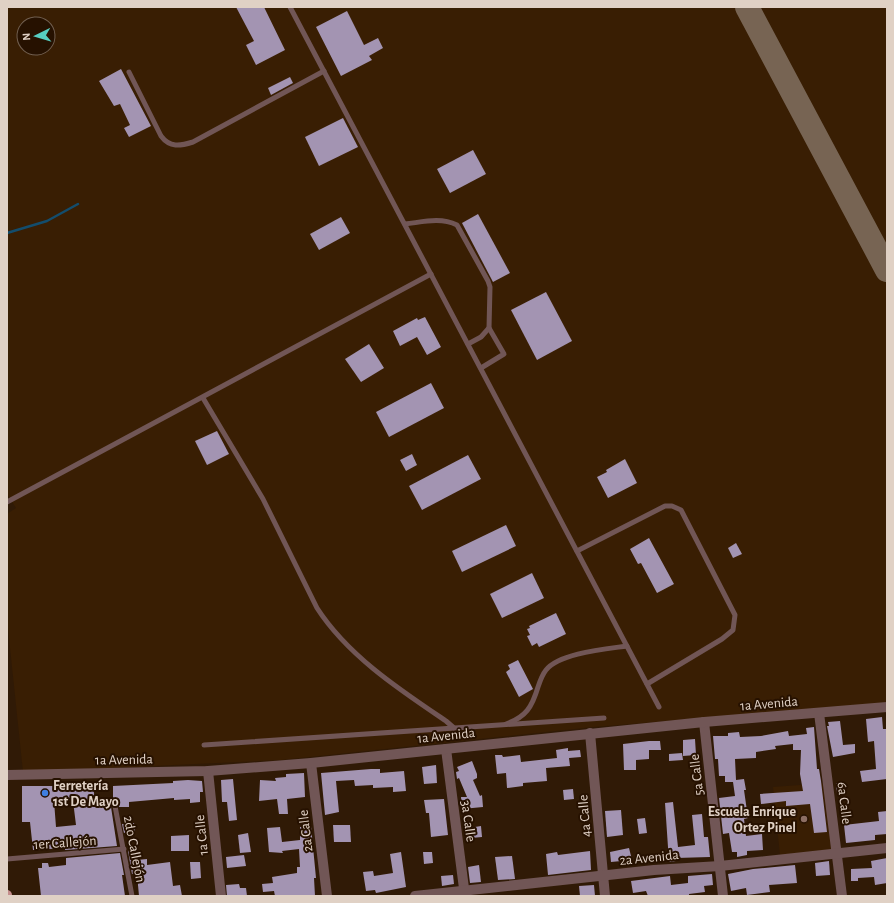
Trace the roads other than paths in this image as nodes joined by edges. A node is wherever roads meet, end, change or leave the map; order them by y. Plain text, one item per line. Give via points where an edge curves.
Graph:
1 (290, 7) edge
2 (324, 71) junction
3 (129, 72) dead end
4 (405, 224) junction
5 (431, 274) junction
6 (488, 328) junction
7 (468, 344) junction
8 (481, 368) junction
9 (203, 398) junction
10 (7, 502) edge
11 (577, 551) junction
12 (627, 646) junction
13 (647, 684) junction
14 (659, 706) dead end
15 (887, 707) edge
16 (819, 713) junction
17 (604, 718) dead end
18 (704, 722) junction
19 (497, 726) junction
20 (454, 728) junction
21 (590, 733) junction
22 (204, 744) dead end
23 (446, 749) junction
24 (311, 763) junction
25 (208, 771) junction
26 (7, 776) edge
27 (115, 806) dead end
28 (887, 848) edge
29 (124, 849) junction
30 (837, 854) junction
31 (7, 859) edge
32 (720, 866) junction
33 (603, 876) junction
34 (465, 893) edge
35 (132, 896) edge
36 (221, 896) edge
37 (328, 896) edge
38 (415, 896) edge
39 (605, 896) edge
40 (724, 896) edge
41 (842, 896) edge

1 - 2 lane
2 - 3 lane via 193,142 180,146 165,142
2 - 4 lane
4 - 5 lane
4 - 6 lane via 439,220 457,225 490,287
5 - 7 lane
5 - 9 lane
6 - 7 lane via 481,337
6 - 8 lane via 504,354
7 - 8 lane
8 - 11 lane
9 - 10 lane
9 - 20 lane via 263,499 317,608 326,621 382,676
11 - 12 lane
11 - 13 lane via 664,506 681,510 735,615 736,622 733,630 722,639
12 - 13 lane
12 - 19 lane via 568,657 555,663 546,669 529,709 519,719
13 - 14 lane
15 - 16 street, 1a Avenida
16 - 18 street, 1a Avenida
16 - 30 street, 6a Calle
17 - 19 lane
18 - 21 street, 1a Avenida
18 - 32 street, 5a Calle
19 - 20 lane
20 - 22 lane
21 - 23 street, 1a Avenida
21 - 33 street, 4a Calle
23 - 24 street, 1a Avenida
23 - 34 street, 3a Calle
24 - 25 street, 1a Avenida
24 - 37 street, 2a Calle
25 - 26 street, 1a Avenida
25 - 36 street, 1a Calle
27 - 29 lane, 2do Callejón
28 - 30 street, 2a Avenida
29 - 31 lane, 1er Callejón
29 - 35 lane, 2do Callejón
30 - 32 street, 2a Avenida
30 - 41 street, 6a Calle
32 - 33 street, 2a Avenida
32 - 40 street, 5a Calle
33 - 34 street, 2a Avenida
33 - 39 street, 4a Calle
34 - 38 street, 2a Avenida

